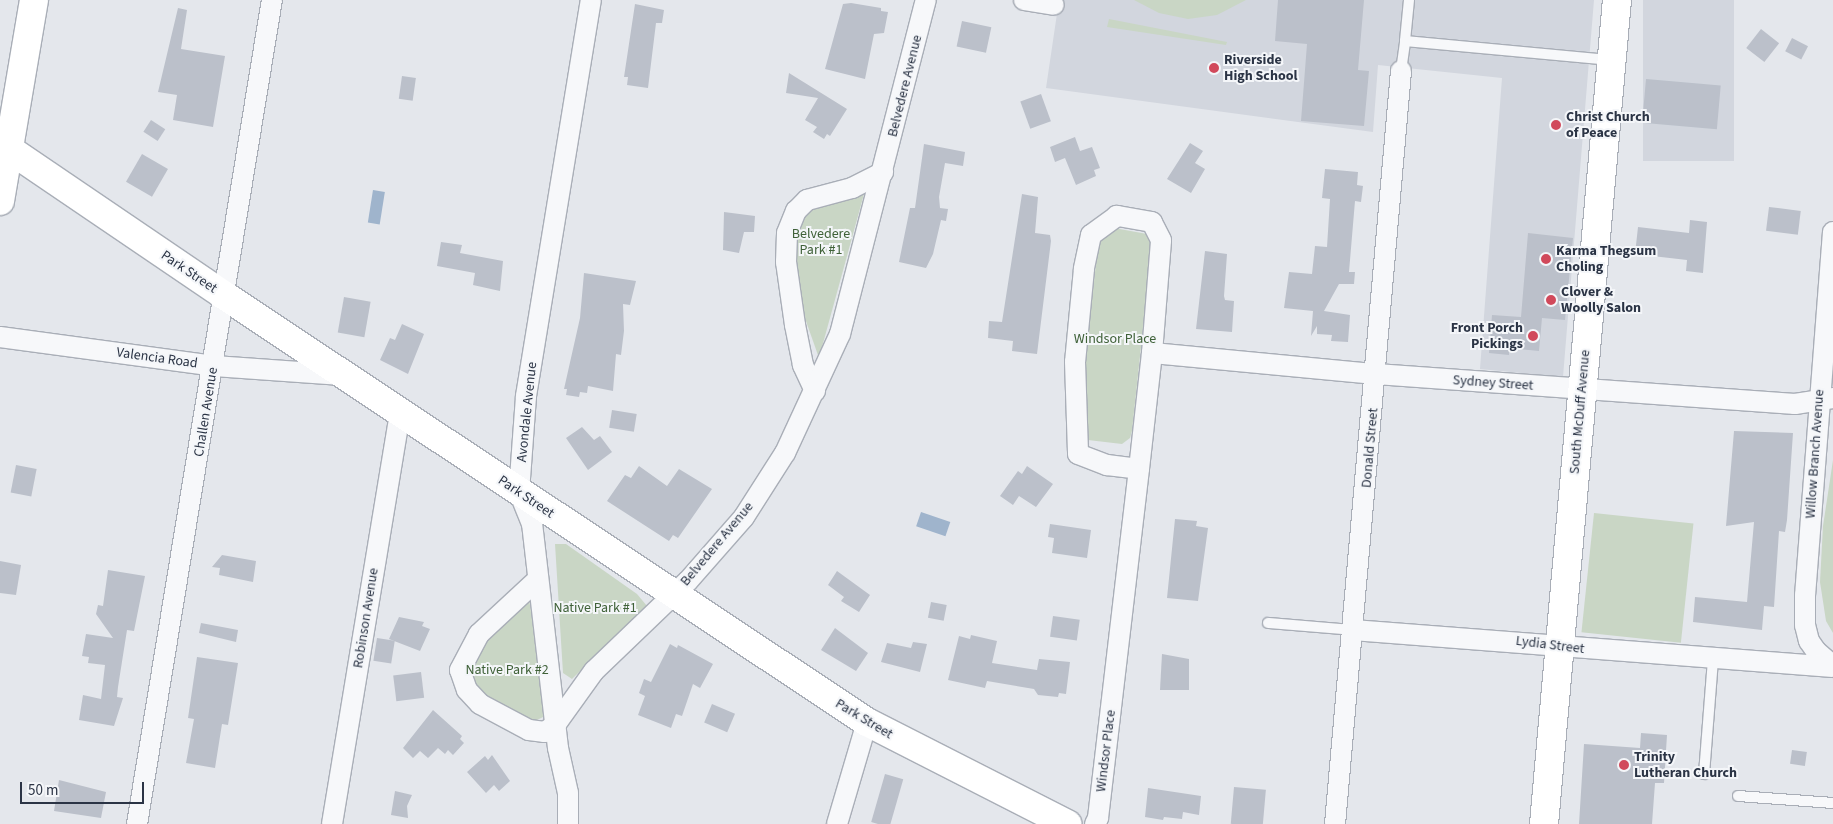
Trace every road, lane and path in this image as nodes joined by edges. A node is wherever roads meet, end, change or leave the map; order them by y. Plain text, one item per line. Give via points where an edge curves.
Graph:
1 (34, 0) edge
2 (272, 0) edge
3 (591, 0) edge
4 (926, 0) edge
5 (1024, 0) edge
6 (1409, 0) edge
7 (1612, 0) edge
8 (1054, 5) dead end
9 (1405, 41) junction
10 (1611, 60) junction
11 (1401, 71) joint
12 (4, 146) edge
13 (883, 172) junction
14 (0, 201) edge
15 (1833, 232) edge
16 (222, 294) junction
17 (0, 336) edge
18 (1152, 353) junction
19 (214, 366) junction
20 (1376, 374) junction
21 (344, 375) junction
22 (1582, 390) junction
23 (815, 391) junction
24 (1826, 400) edge
25 (400, 412) junction
26 (1139, 469) junction
27 (519, 492) junction
28 (536, 580) junction
29 (672, 595) junction
30 (1268, 623) dead end
31 (1353, 630) junction
32 (1560, 648) junction
33 (1713, 660) junction
34 (1833, 667) edge
35 (867, 722) junction
36 (556, 724) junction
37 (1704, 774) dead end
38 (1738, 796) dead end
39 (1833, 802) edge
40 (137, 824) edge
41 (332, 824) edge
42 (568, 824) edge
43 (837, 824) edge
44 (1068, 824) edge
45 (1095, 824) edge
46 (1335, 824) edge
47 (1544, 824) edge

1 - 12 street
2 - 16 street, Challen Avenue
3 - 27 street, Avondale Avenue via 526,396
4 - 13 street, Belvedere Avenue
5 - 8 street
6 - 9 lane
7 - 10 street, South McDuff Avenue
9 - 10 lane
9 - 11 lane
10 - 22 street, South McDuff Avenue
11 - 20 street, Donald Street
12 - 14 street
12 - 16 street, Park Street
13 - 23 street, Belvedere Avenue via 840,334
13 - 23 street via 852,188 807,200 796,211 787,233 786,262 797,333 803,365
15 - 24 street, Willow Branch Avenue
16 - 19 street, Challen Avenue
16 - 21 street, Park Street
17 - 19 street, Valencia Road
18 - 20 street, Sydney Street
18 - 26 street, Windsor Place
18 - 26 street, Windsor Place via 1161,240 1152,222 1118,216 1091,235 1084,269 1074,362 1078,454 1107,465
19 - 21 street, Valencia Road
19 - 40 street, Challen Avenue
20 - 22 street, Sydney Street
20 - 31 street, Donald Street
21 - 25 street, Park Street
22 - 24 street, Sydney Street via 1795,404
22 - 32 street, South McDuff Avenue
23 - 29 street, Belvedere Avenue via 785,453 744,517
24 - 34 street, Willow Branch Avenue via 1805,625 1816,651
25 - 27 street, Park Street
25 - 41 street, Robinson Avenue
26 - 45 street, Windsor Place
27 - 28 street, Avondale Avenue via 532,524
27 - 29 street, Park Street
28 - 36 street, Avondale Avenue
28 - 36 street via 479,634 460,670 467,690 480,704 529,730 545,732
29 - 35 street, Park Street
29 - 36 street, Belvedere Avenue via 594,671
30 - 31 lane, Lydia Street
31 - 32 street, Lydia Street via 1539,643
31 - 46 street, Donald Street
32 - 33 street, Lydia Street
32 - 47 street, South McDuff Avenue
33 - 34 street, Lydia Street
33 - 37 lane
35 - 43 street
35 - 44 street, Park Street
36 - 42 street, Avondale Avenue via 568,793
38 - 39 lane

